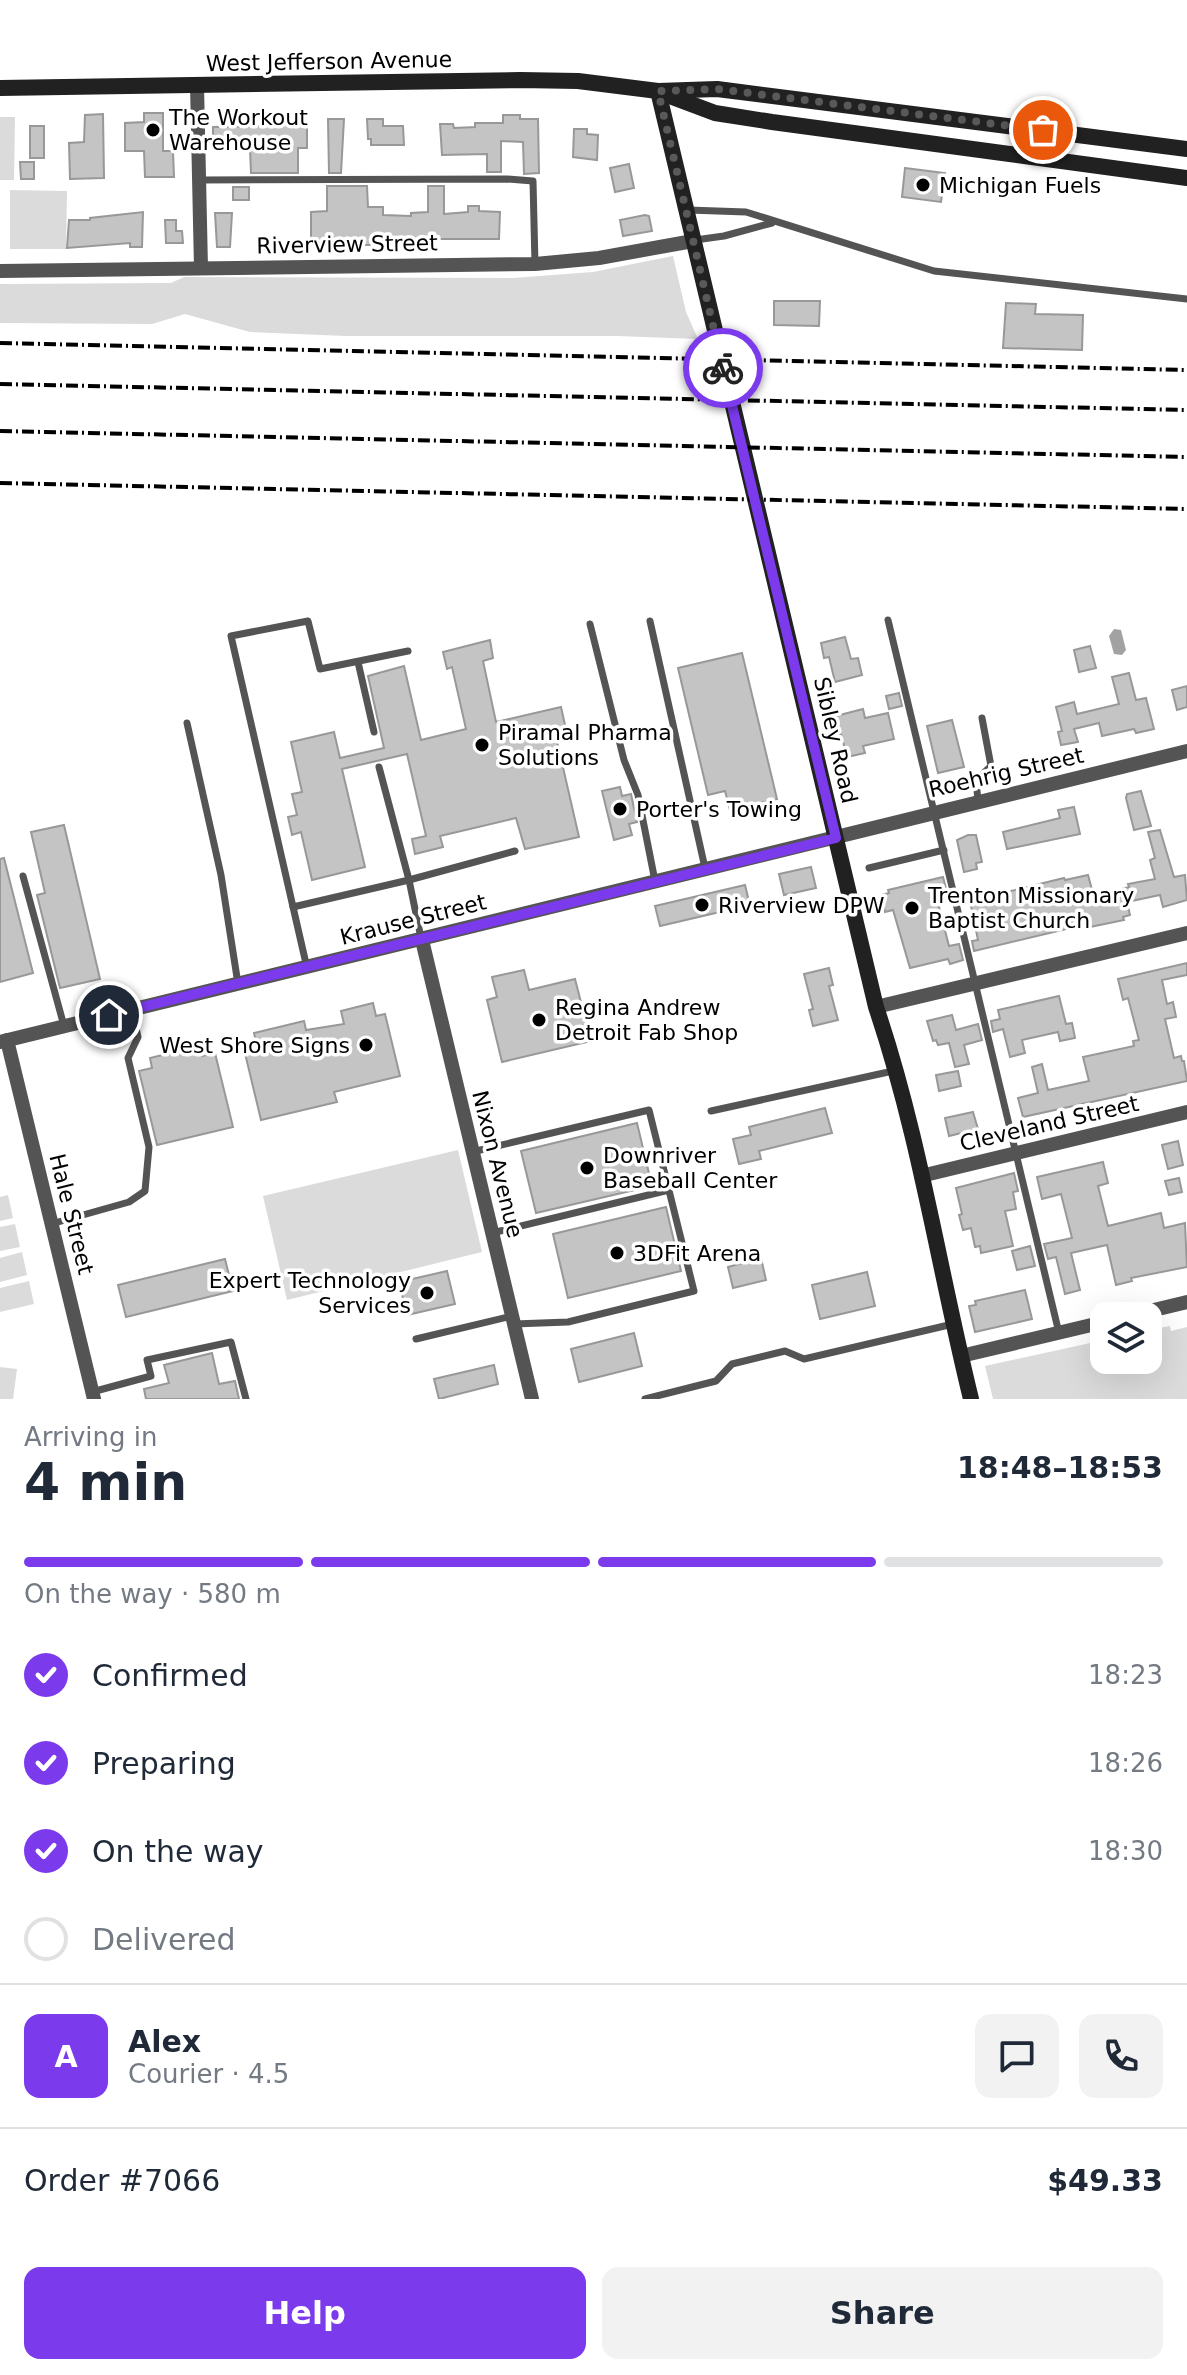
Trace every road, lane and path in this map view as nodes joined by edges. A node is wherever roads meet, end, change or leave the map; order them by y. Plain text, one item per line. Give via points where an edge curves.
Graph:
1 (197, 85) junction
2 (0, 88) edge
3 (658, 91) junction
4 (956, 118) junction
5 (951, 146) junction
6 (1187, 149) edge
7 (1187, 178) edge
8 (199, 180) junction
9 (686, 210) junction
10 (775, 222) junction
11 (693, 241) junction
12 (535, 264) junction
13 (201, 268) junction
14 (0, 271) edge
15 (1187, 299) edge
16 (888, 620) dead end
17 (650, 621) dead end
18 (590, 624) dead end
19 (408, 651) dead end
20 (358, 662) junction
21 (982, 718) dead end
22 (187, 723) dead end
23 (374, 732) dead end
24 (1186, 754) edge
25 (379, 767) dead end
26 (978, 801) junction
27 (935, 812) junction
28 (836, 838) junction
29 (944, 850) junction
30 (515, 851) dead end
31 (869, 868) dead end
32 (706, 871) junction
33 (23, 876) dead end
34 (409, 880) junction
35 (655, 883) junction
36 (293, 907) junction
37 (1187, 933) edge
38 (422, 940) junction
39 (307, 968) junction
40 (238, 984) junction
41 (977, 985) junction
42 (876, 1007) junction
43 (132, 1010) junction
44 (64, 1026) junction
45 (3, 1041) edge
46 (896, 1071) junction
47 (711, 1111) dead end
48 (1187, 1112) edge
49 (472, 1152) junction
50 (1016, 1153) junction
51 (921, 1176) junction
52 (669, 1190) junction
53 (51, 1224) junction
54 (492, 1233) junction
55 (1187, 1302) edge
56 (1162, 1308) edge
57 (513, 1320) junction
58 (953, 1324) junction
59 (1090, 1325) edge
60 (1059, 1333) junction
61 (416, 1339) dead end
62 (961, 1356) junction
63 (93, 1396) edge
64 (246, 1399) edge
65 (532, 1399) edge
66 (645, 1399) edge
67 (971, 1399) edge

1 - 2 main road, West Jefferson Avenue
1 - 3 main road, West Jefferson Avenue via 534,80
1 - 8 street
3 - 4 main road, West Jefferson Avenue via 717,89
3 - 5 main road, West Jefferson Avenue via 715,113
3 - 9 main road, Sibley Road
4 - 5 main road
4 - 6 main road, West Jefferson Avenue
5 - 7 main road, West Jefferson Avenue
8 - 12 lane via 533,181
8 - 13 street
9 - 10 lane via 746,212
9 - 11 main road, Sibley Road
10 - 11 lane
10 - 15 lane via 934,271
11 - 12 street, Riverview Street
11 - 28 main road, Sibley Road
12 - 13 street, Riverview Street
13 - 14 street, Riverview Street
16 - 27 lane
17 - 32 lane
18 - 35 lane via 624,760 638,795
19 - 20 lane
20 - 23 lane
20 - 36 lane via 320,669 308,621 231,636
21 - 26 lane via 991,766 976,780
22 - 40 lane via 221,875
24 - 26 street, Roehrig Street
25 - 34 lane
26 - 27 street, Roehrig Street
27 - 28 street, Roehrig Street
27 - 29 lane
28 - 32 street, Krause Street
28 - 42 main road, Sibley Road
29 - 31 lane
29 - 41 lane
30 - 34 lane
32 - 35 street, Krause Street
33 - 44 lane
34 - 36 lane
34 - 38 lane
35 - 38 street, Krause Street
36 - 39 lane
37 - 41 street
38 - 39 street, Krause Street
38 - 49 street, Nixon Avenue
39 - 40 street, Krause Street
40 - 43 street, Krause Street
41 - 42 street
41 - 50 lane
42 - 46 main road, Sibley Road
43 - 44 street, Krause Street
43 - 53 lane via 138,1037 128,1058 149,1147 145,1191 129,1202
44 - 45 street, Krause Street
45 - 53 street, Hale Street
46 - 47 lane
46 - 51 main road, Sibley Road
48 - 50 street, Cleveland Street
49 - 52 lane via 649,1110
49 - 54 street, Nixon Avenue
50 - 51 street, Cleveland Street
50 - 60 lane
51 - 58 main road, Sibley Road
52 - 54 lane
52 - 57 lane via 694,1291 568,1322
53 - 63 street, Hale Street
54 - 57 street, Nixon Avenue
55 - 56 street
57 - 61 lane
57 - 65 street, Nixon Avenue
58 - 62 main road, Sibley Road
58 - 66 lane via 804,1359 785,1351 732,1364 716,1381
59 - 60 street
60 - 62 street
62 - 67 main road, Sibley Road
63 - 64 lane via 151,1376 147,1360 231,1342

